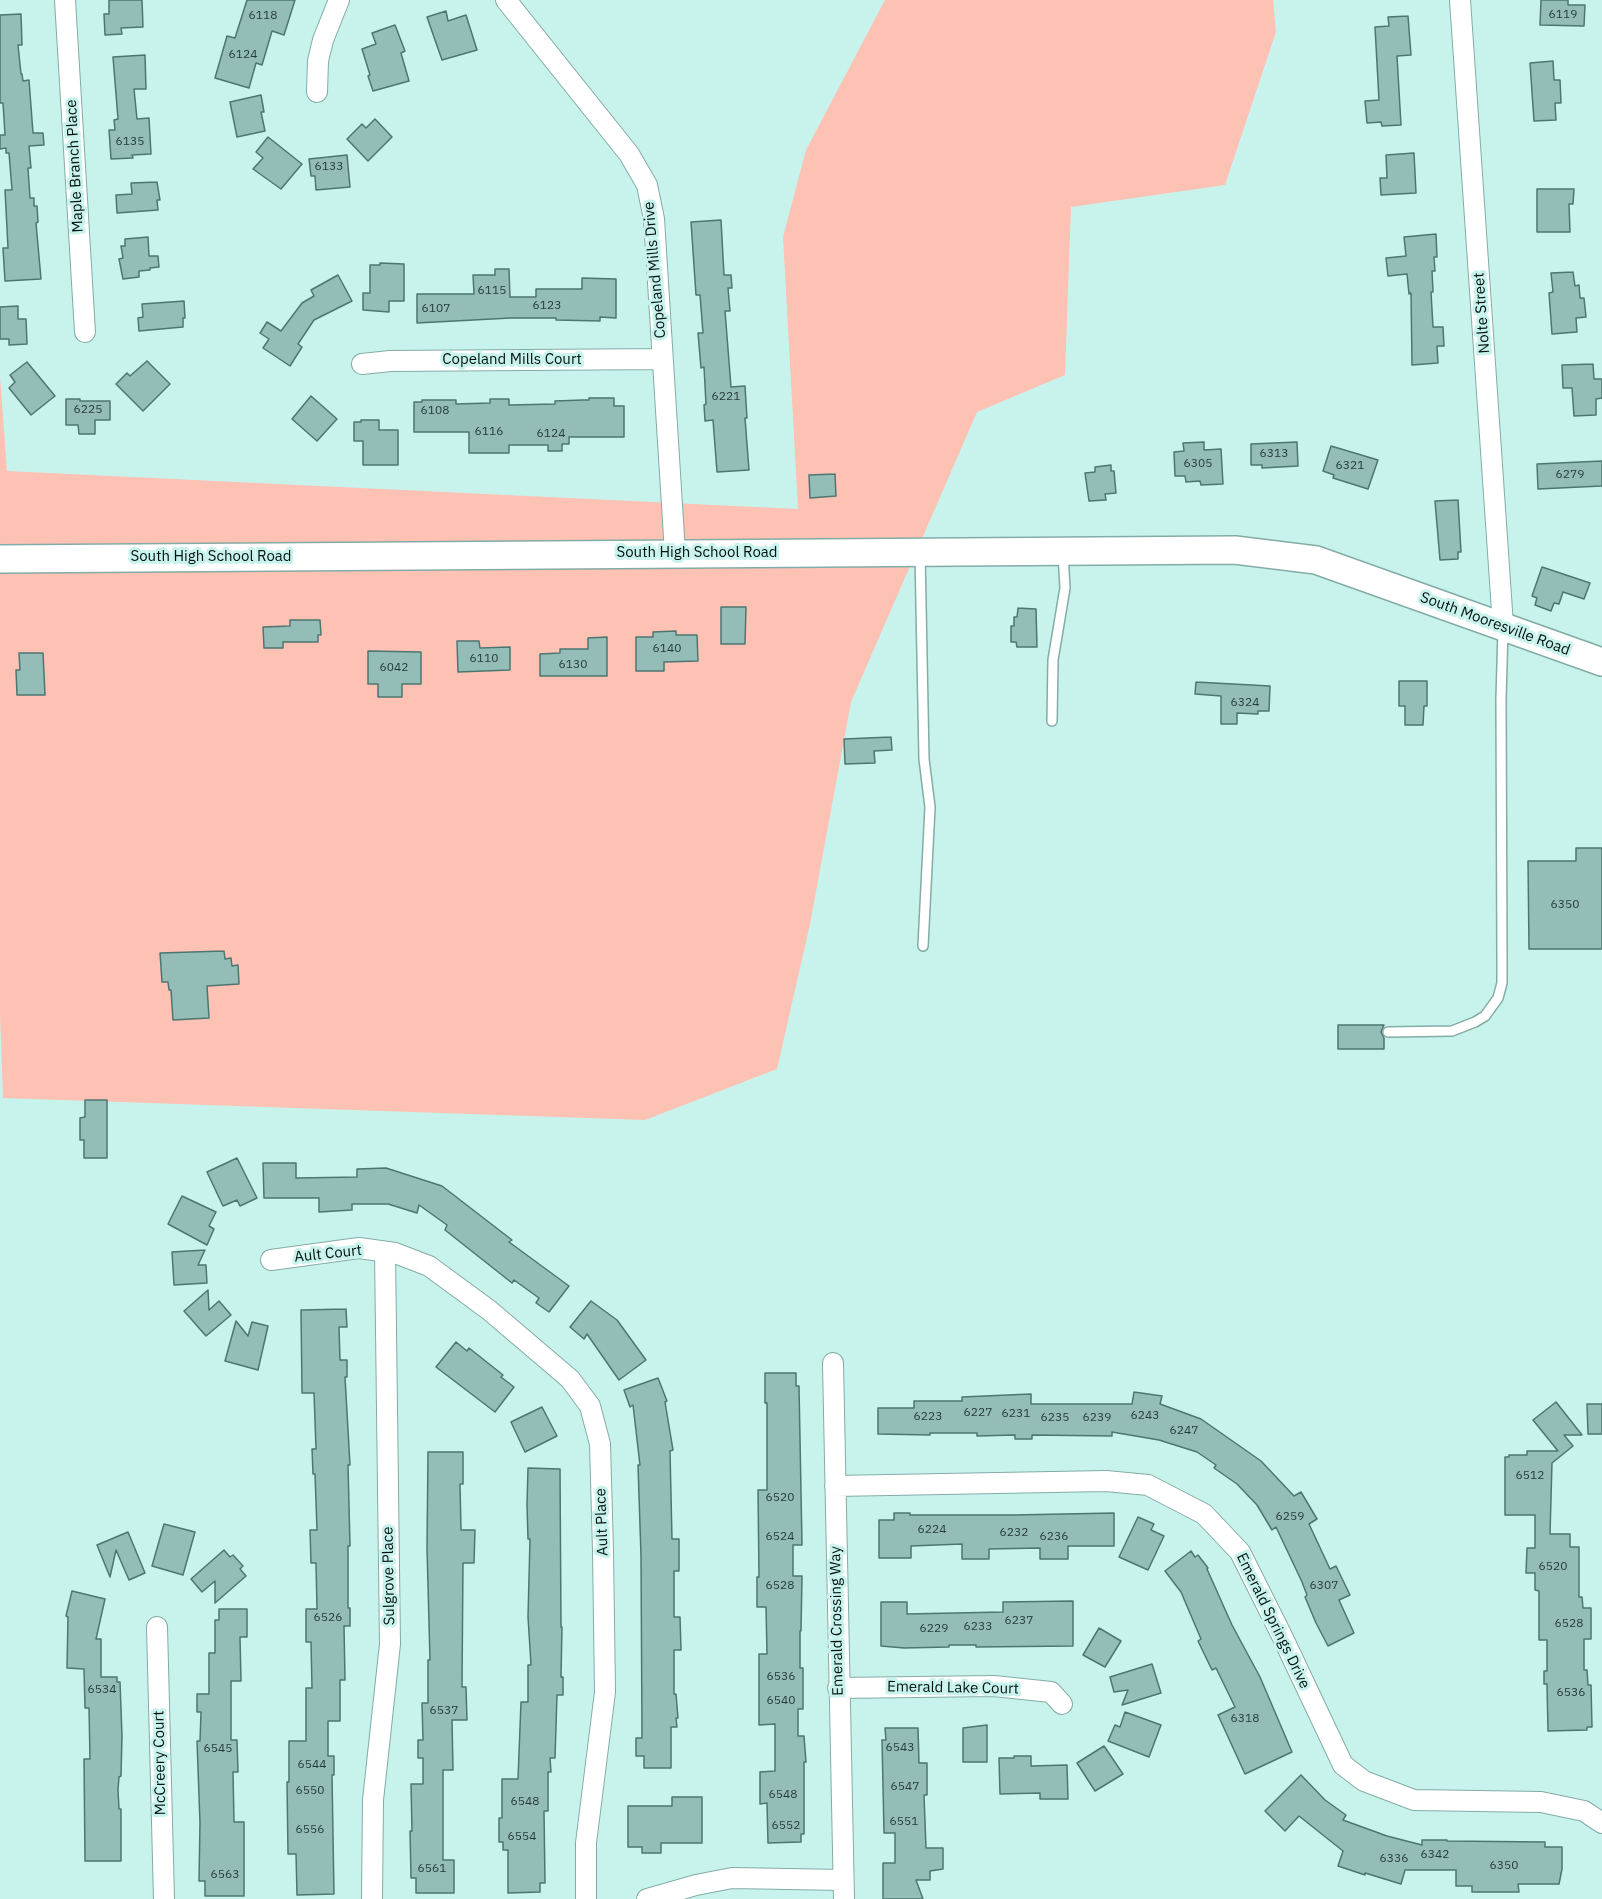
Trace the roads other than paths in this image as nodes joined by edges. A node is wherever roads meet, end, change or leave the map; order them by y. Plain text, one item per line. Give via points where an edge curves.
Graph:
1 (65, 0) edge
2 (339, 0) edge
3 (506, 0) edge
4 (1461, 0) edge
5 (316, 92) dead end
6 (85, 332) dead end
7 (662, 359) junction
8 (362, 364) dead end
9 (1063, 550) junction
10 (920, 551) junction
11 (675, 553) junction
12 (0, 558) edge
13 (1389, 586) joint
14 (1503, 626) junction
15 (1602, 662) edge
16 (1052, 721) dead end
17 (923, 946) dead end
18 (1388, 1032) dead end
19 (385, 1251) junction
20 (271, 1260) dead end
21 (833, 1363) dead end
22 (835, 1486) junction
23 (157, 1627) dead end
24 (838, 1688) junction
25 (1062, 1704) dead end
26 (1602, 1823) edge
27 (843, 1889) edge
28 (164, 1899) edge
29 (372, 1899) edge
30 (586, 1899) edge
31 (647, 1899) edge

1 - 6 street, Maple Branch Place
2 - 5 street via 323,40
3 - 7 street, Copeland Mills Drive via 643,176 654,219
4 - 14 street, Nolte Street
7 - 8 street, Copeland Mills Court
7 - 11 street, Copeland Mills Drive
9 - 10 main road, South High School Road
9 - 13 main road, South High School Road via 1254,551 1316,560
9 - 16 lane via 1065,588 1053,660
10 - 11 main road, South High School Road
10 - 17 lane via 924,759 930,807
11 - 12 main road, South High School Road
13 - 14 main road, South Mooresville Road
14 - 15 main road, South Mooresville Road
14 - 18 lane via 1502,983 1498,998 1485,1016 1452,1031
19 - 20 street, Ault Court via 359,1248
19 - 29 street, Sulgrove Place via 390,1644 374,1800
19 - 30 street, Ault Place via 429,1266 489,1310 570,1379 590,1406 600,1444 605,1692 586,1843
21 - 22 street, Emerald Crossing Way
22 - 24 street, Emerald Crossing Way
22 - 26 street, Emerald Springs Drive via 1106,1481 1148,1485 1204,1514 1240,1552 1343,1766 1364,1781 1414,1800 1541,1802 1584,1812
23 - 28 street, McCreery Court
24 - 25 street, Emerald Lake Court via 994,1686 1051,1692
24 - 27 street, Emerald Crossing Way
27 - 31 street via 732,1878

